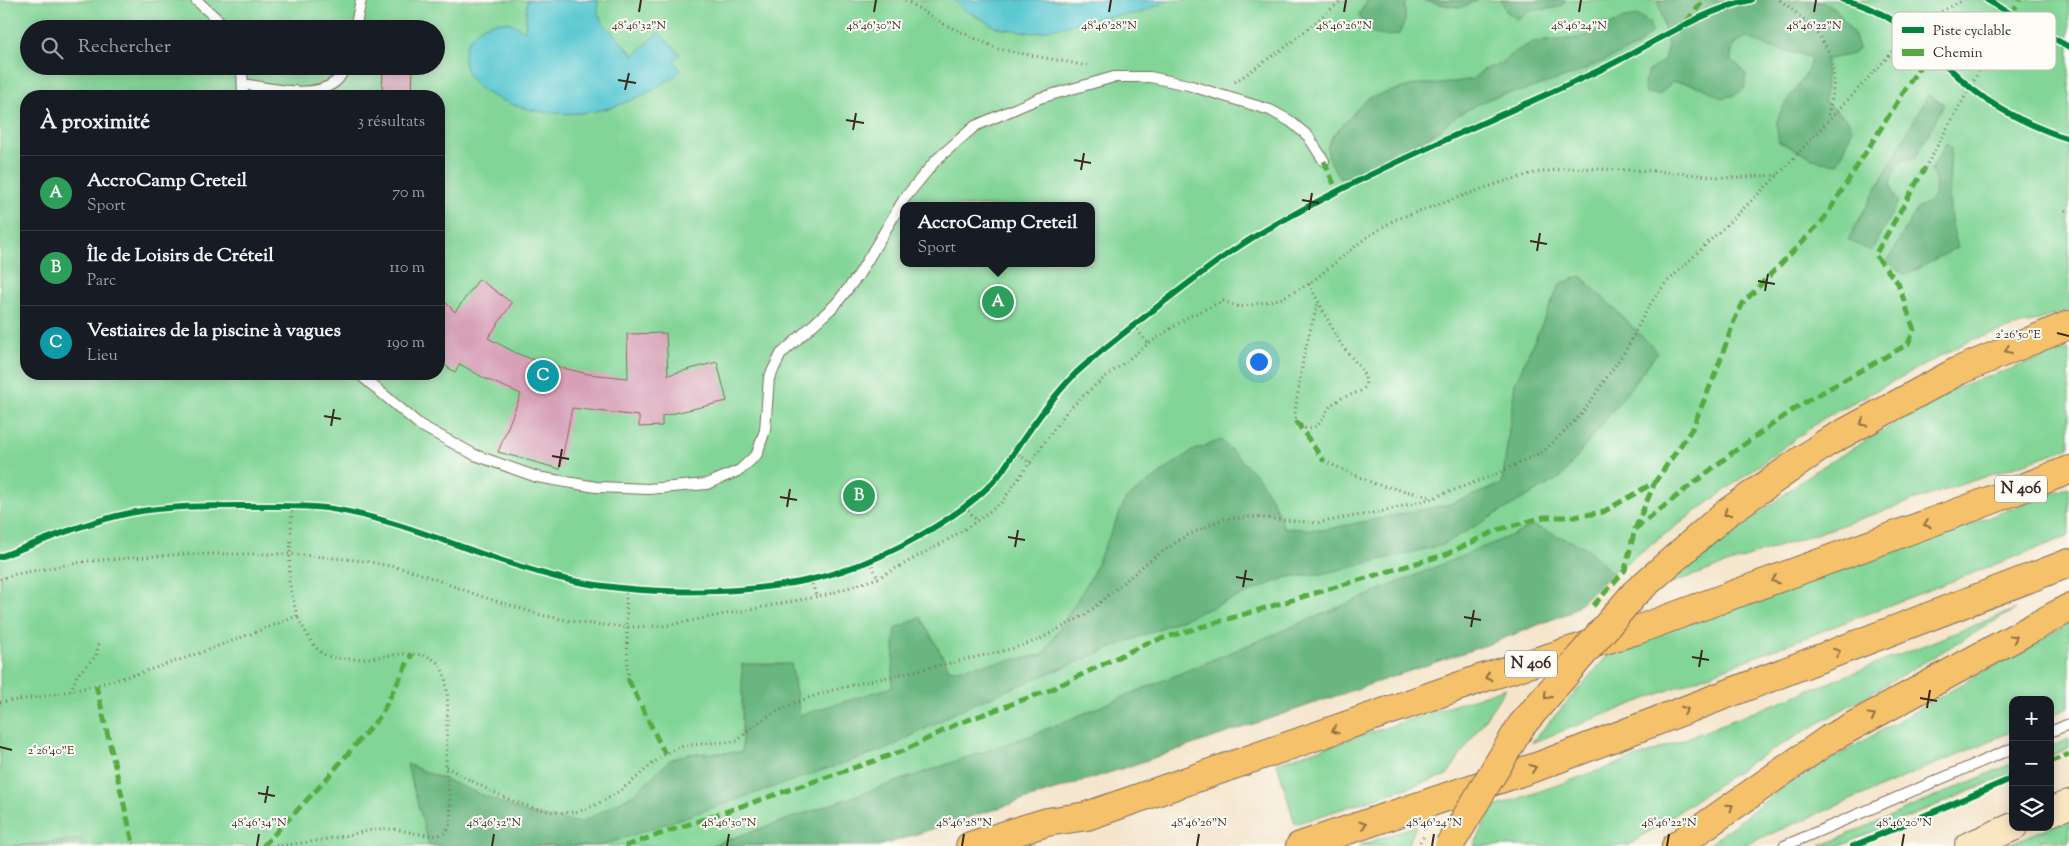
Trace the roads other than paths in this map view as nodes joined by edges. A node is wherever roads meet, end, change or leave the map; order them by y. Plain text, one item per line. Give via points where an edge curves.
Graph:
1 (196, 0) edge
2 (361, 0) edge
3 (218, 20) edge
4 (357, 20) edge
5 (243, 75) edge
6 (340, 75) edge
7 (244, 84) junction
8 (244, 90) edge
9 (283, 90) edge
10 (320, 90) edge
11 (1324, 161) dead end
12 (903, 202) edge
13 (900, 207) edge
14 (2069, 325) edge
15 (366, 380) edge
16 (2069, 470) edge
17 (2069, 563) edge
18 (2069, 608) edge
19 (2069, 724) edge
20 (2054, 730) edge
21 (2009, 750) edge
22 (2069, 804) edge
23 (2054, 810) edge
24 (1086, 816) junction
25 (2009, 829) edge
26 (970, 846) edge
27 (1027, 846) edge
28 (1300, 846) edge
29 (1448, 846) edge
30 (1676, 846) edge
31 (1784, 846) edge
32 (1968, 846) edge

1 - 3 lane
2 - 4 lane
5 - 7 lane
6 - 10 lane via 336,82
7 - 8 lane
7 - 9 lane
11 - 12 lane via 1308,136 1270,110 1188,85 1150,77 1114,77 1040,98 975,126 936,160
13 - 15 lane via 858,276 835,305 781,354 769,378 765,430 757,454 740,470 707,484 648,489 596,487 537,477 475,455 420,425
14 -> 29 highway, bridge via 1958,371 1826,443 1725,514 1635,593 1521,726
16 -> 24 highway, N 406 via 1634,631 1483,678
28 -> 17 highway via 1539,766
30 -> 18 highway via 1829,739
19 - 20 lane
21 - 31 lane
22 - 23 street
24 - 26 highway, N 406 via 1047,822
24 - 27 highway via 1051,838
25 - 32 street

